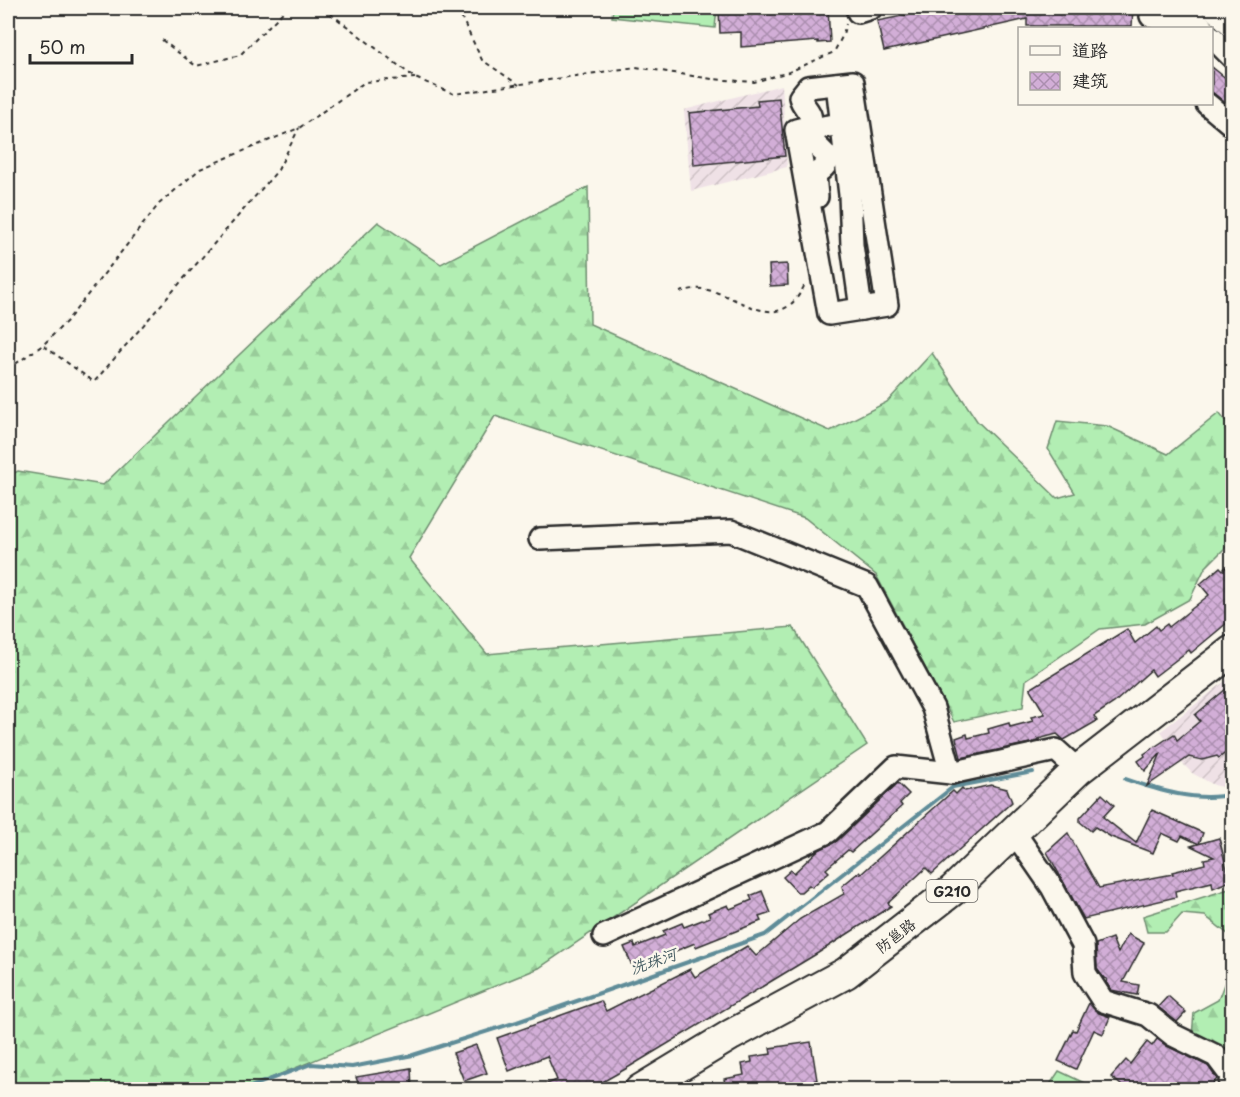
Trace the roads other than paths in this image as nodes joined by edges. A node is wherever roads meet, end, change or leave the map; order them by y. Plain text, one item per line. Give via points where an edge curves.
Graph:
1 (1183, 8) edge
2 (1212, 8) edge
3 (1150, 17) edge
4 (1233, 26) edge
5 (1179, 27) edge
6 (1202, 27) edge
7 (1213, 38) edge
8 (1213, 56) edge
9 (1233, 57) edge
10 (1233, 73) edge
11 (840, 84) junction
12 (1208, 105) edge
13 (842, 125) junction
14 (1233, 125) edge
15 (867, 308) junction
16 (829, 314) junction
17 (540, 539) dead end
18 (1233, 651) edge
19 (1078, 770) junction
20 (951, 773) junction
21 (1014, 832) junction
22 (604, 936) dead end
23 (640, 1089) edge
24 (1230, 1089) edge

1 - 6 street
2 - 4 street
3 - 5 street
7 - 9 street
8 - 10 street
11 - 13 street
11 - 15 street
11 - 16 street via 808,87 803,91 801,103 809,110 811,121 796,130
12 - 14 street
13 - 15 street via 852,246
13 - 16 street via 816,130 812,141 827,153 828,160 815,174
15 - 16 street
17 - 20 street via 731,531 867,586 933,708
18 - 19 highway, 防邕路 / G210
19 - 20 street via 1056,750
19 - 21 highway, 防邕路 / G210
20 - 22 street via 897,767 828,832
21 - 23 highway, 防邕路 / G210 via 953,890 846,973
21 - 24 street via 1052,887 1083,945 1085,973 1103,1001 1148,1015 1173,1035 1216,1056 1231,1076

